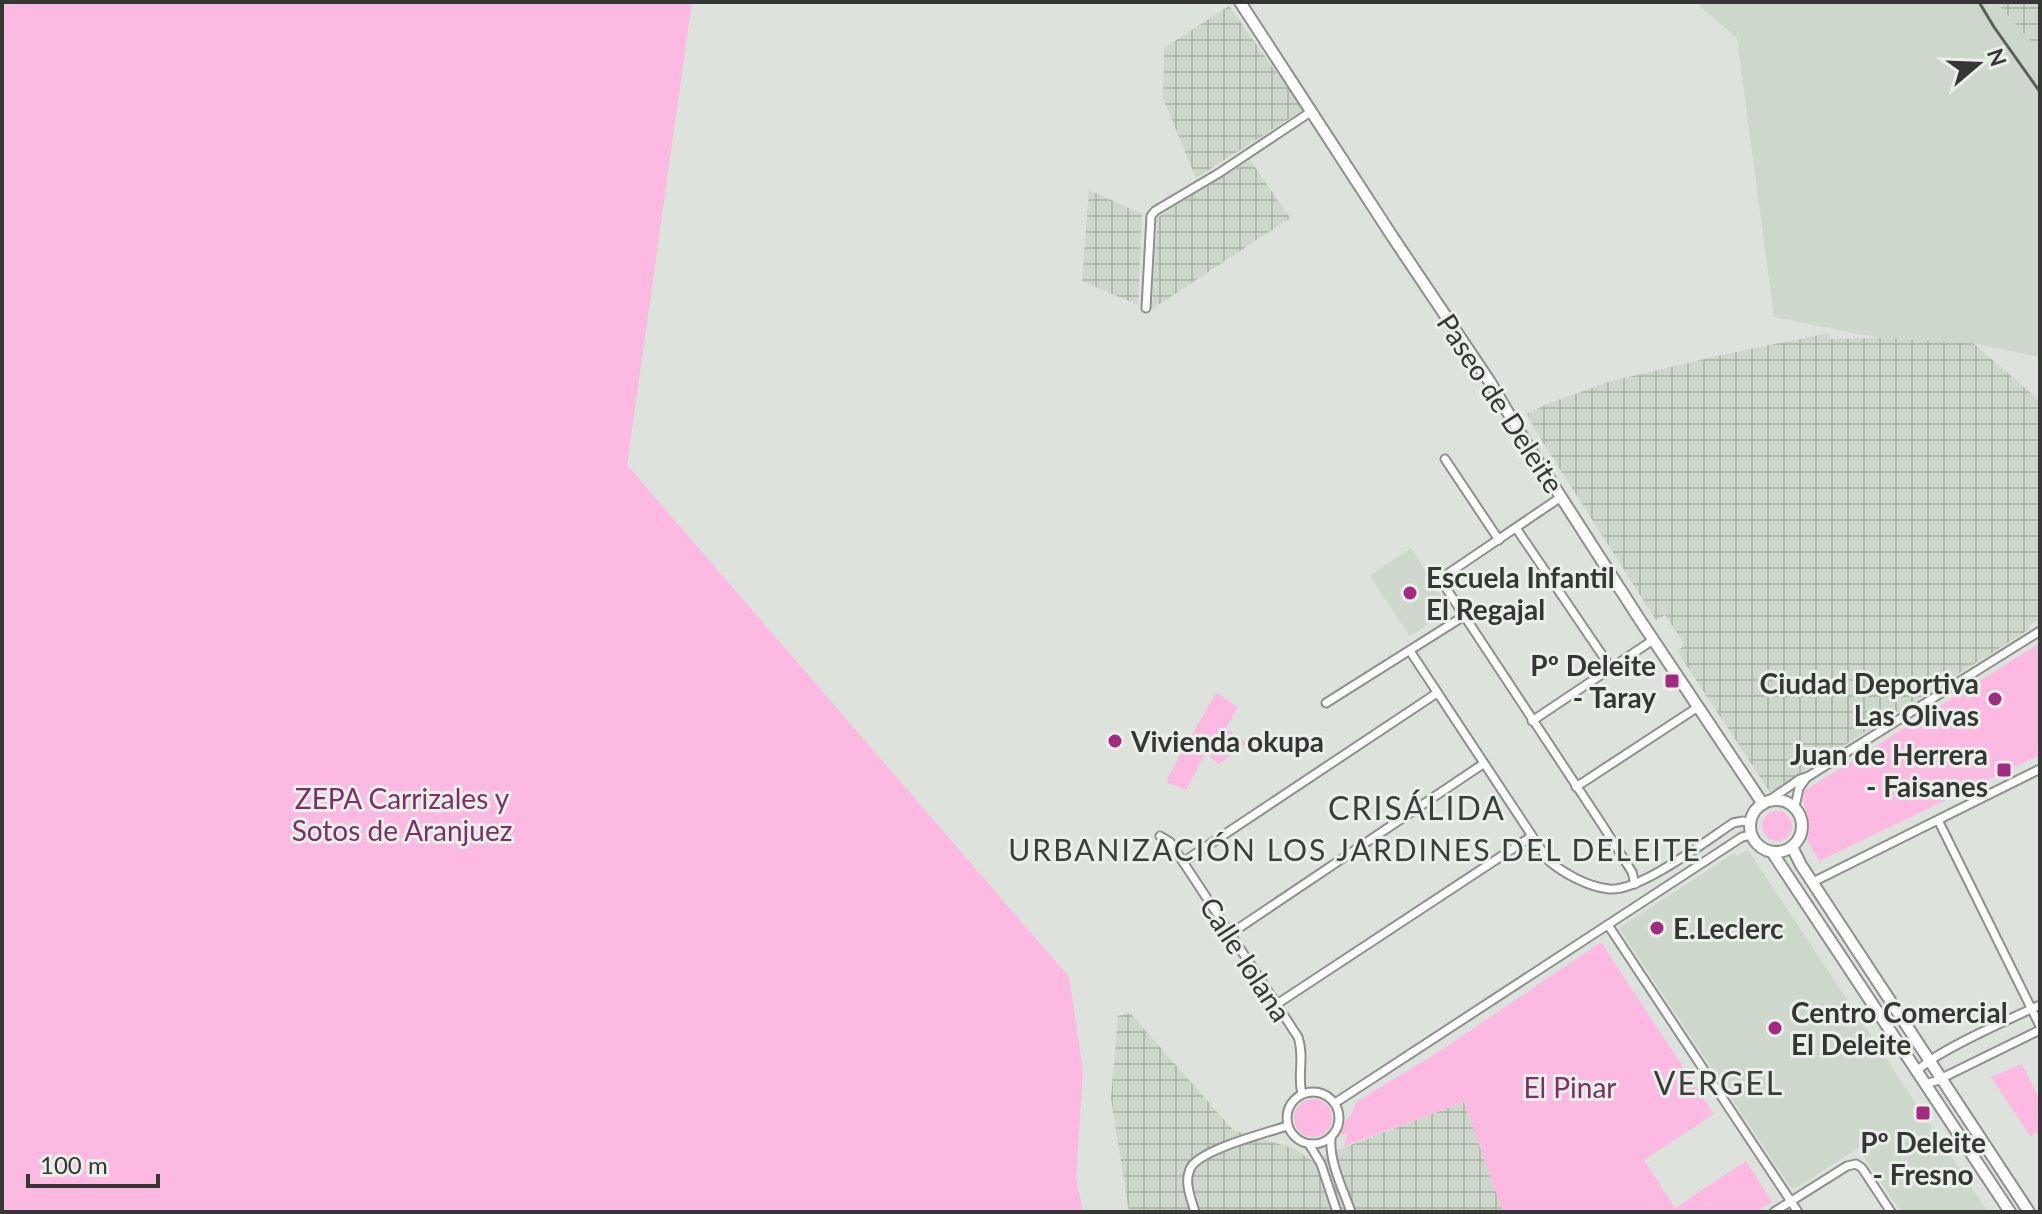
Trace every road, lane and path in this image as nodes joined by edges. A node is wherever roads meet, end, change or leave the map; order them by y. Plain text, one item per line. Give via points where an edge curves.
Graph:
1 (1240, 2) edge
2 (1312, 111) junction
3 (1146, 308) dead end
4 (1445, 459) dead end
5 (1561, 497) junction
6 (1516, 528) junction
7 (1499, 540) junction
8 (1464, 616) junction
9 (2040, 631) edge
10 (1653, 640) junction
11 (1410, 651) junction
12 (1611, 668) junction
13 (1437, 693) junction
14 (1326, 703) dead end
15 (1698, 707) junction
16 (1532, 721) junction
17 (1483, 764) junction
18 (2040, 769) edge
19 (1809, 776) junction
20 (1576, 787) junction
21 (1766, 803) junction
22 (1795, 807) junction
23 (1938, 820) junction
24 (1751, 823) junction
25 (1752, 835) junction
26 (1160, 836) dead end
27 (1532, 836) junction
28 (1792, 847) junction
29 (1772, 852) junction
30 (1183, 862) junction
31 (1813, 882) junction
32 (1635, 884) junction
33 (1608, 925) junction
34 (1230, 934) junction
35 (1277, 1004) junction
36 (2040, 1005) edge
37 (2031, 1009) junction
38 (2040, 1028) edge
39 (1929, 1061) junction
40 (1917, 1072) junction
41 (1940, 1078) junction
42 (1925, 1084) junction
43 (1302, 1094) junction
44 (1335, 1103) junction
45 (1287, 1126) junction
46 (1331, 1138) junction
47 (1309, 1144) junction
48 (1791, 1201) junction
49 (1195, 1212) edge
50 (1337, 1212) edge
51 (1351, 1212) edge
52 (1774, 1212) edge
53 (1798, 1212) edge
54 (1891, 1212) edge
55 (2010, 1212) edge
56 (2029, 1212) edge

1 - 2 main road, Paseo de Deleite
2 - 3 street via 1155,211
2 - 5 main road, Paseo de Deleite
4 - 7 street
5 - 6 street
5 - 10 main road, Paseo de Deleite
6 - 7 street
6 - 12 street
7 - 8 street via 1440,579
8 - 11 street
8 - 16 street
9 - 19 street
10 - 12 street
10 - 15 main road, Paseo de Deleite
11 - 13 street
11 - 14 street
12 - 16 street
13 - 17 street
13 - 30 street
15 - 20 street
15 - 21 main road, Paseo de Deleite
16 - 20 street
17 - 27 street
17 - 34 street
18 - 23 street
19 - 21 street
19 - 22 street via 1799,788
20 - 32 street
21 - 22 main road via 1782,800
21 - 24 main road via 1756,809
22 - 28 main road via 1802,832
23 - 31 street
23 - 37 street
24 - 25 main road
24 - 32 street via 1733,823
25 - 29 main road
25 - 33 street
26 - 30 street, Calle Iolana
27 - 32 street via 1548,860 1571,875 1609,889
27 - 35 street
28 - 29 main road
28 - 31 main road
29 - 40 main road
30 - 34 street, Calle Iolana
31 - 39 main road
33 - 44 street
33 - 48 street
34 - 35 street, Calle Iolana
35 - 43 street, Calle Iolana via 1302,1049
36 - 37 street
37 - 38 street
37 - 39 street
38 - 41 street
39 - 40 street
39 - 41 main road
40 - 42 main road
41 - 42 street
41 - 56 main road
42 - 55 main road
43 - 44 street via 1317,1092
43 - 45 street via 1290,1104
44 - 46 street via 1338,1125
45 - 47 street
45 - 49 street via 1195,1162 1187,1181
46 - 47 street
46 - 51 street
47 - 50 street
48 - 52 street
48 - 53 street
48 - 54 street via 1856,1164

